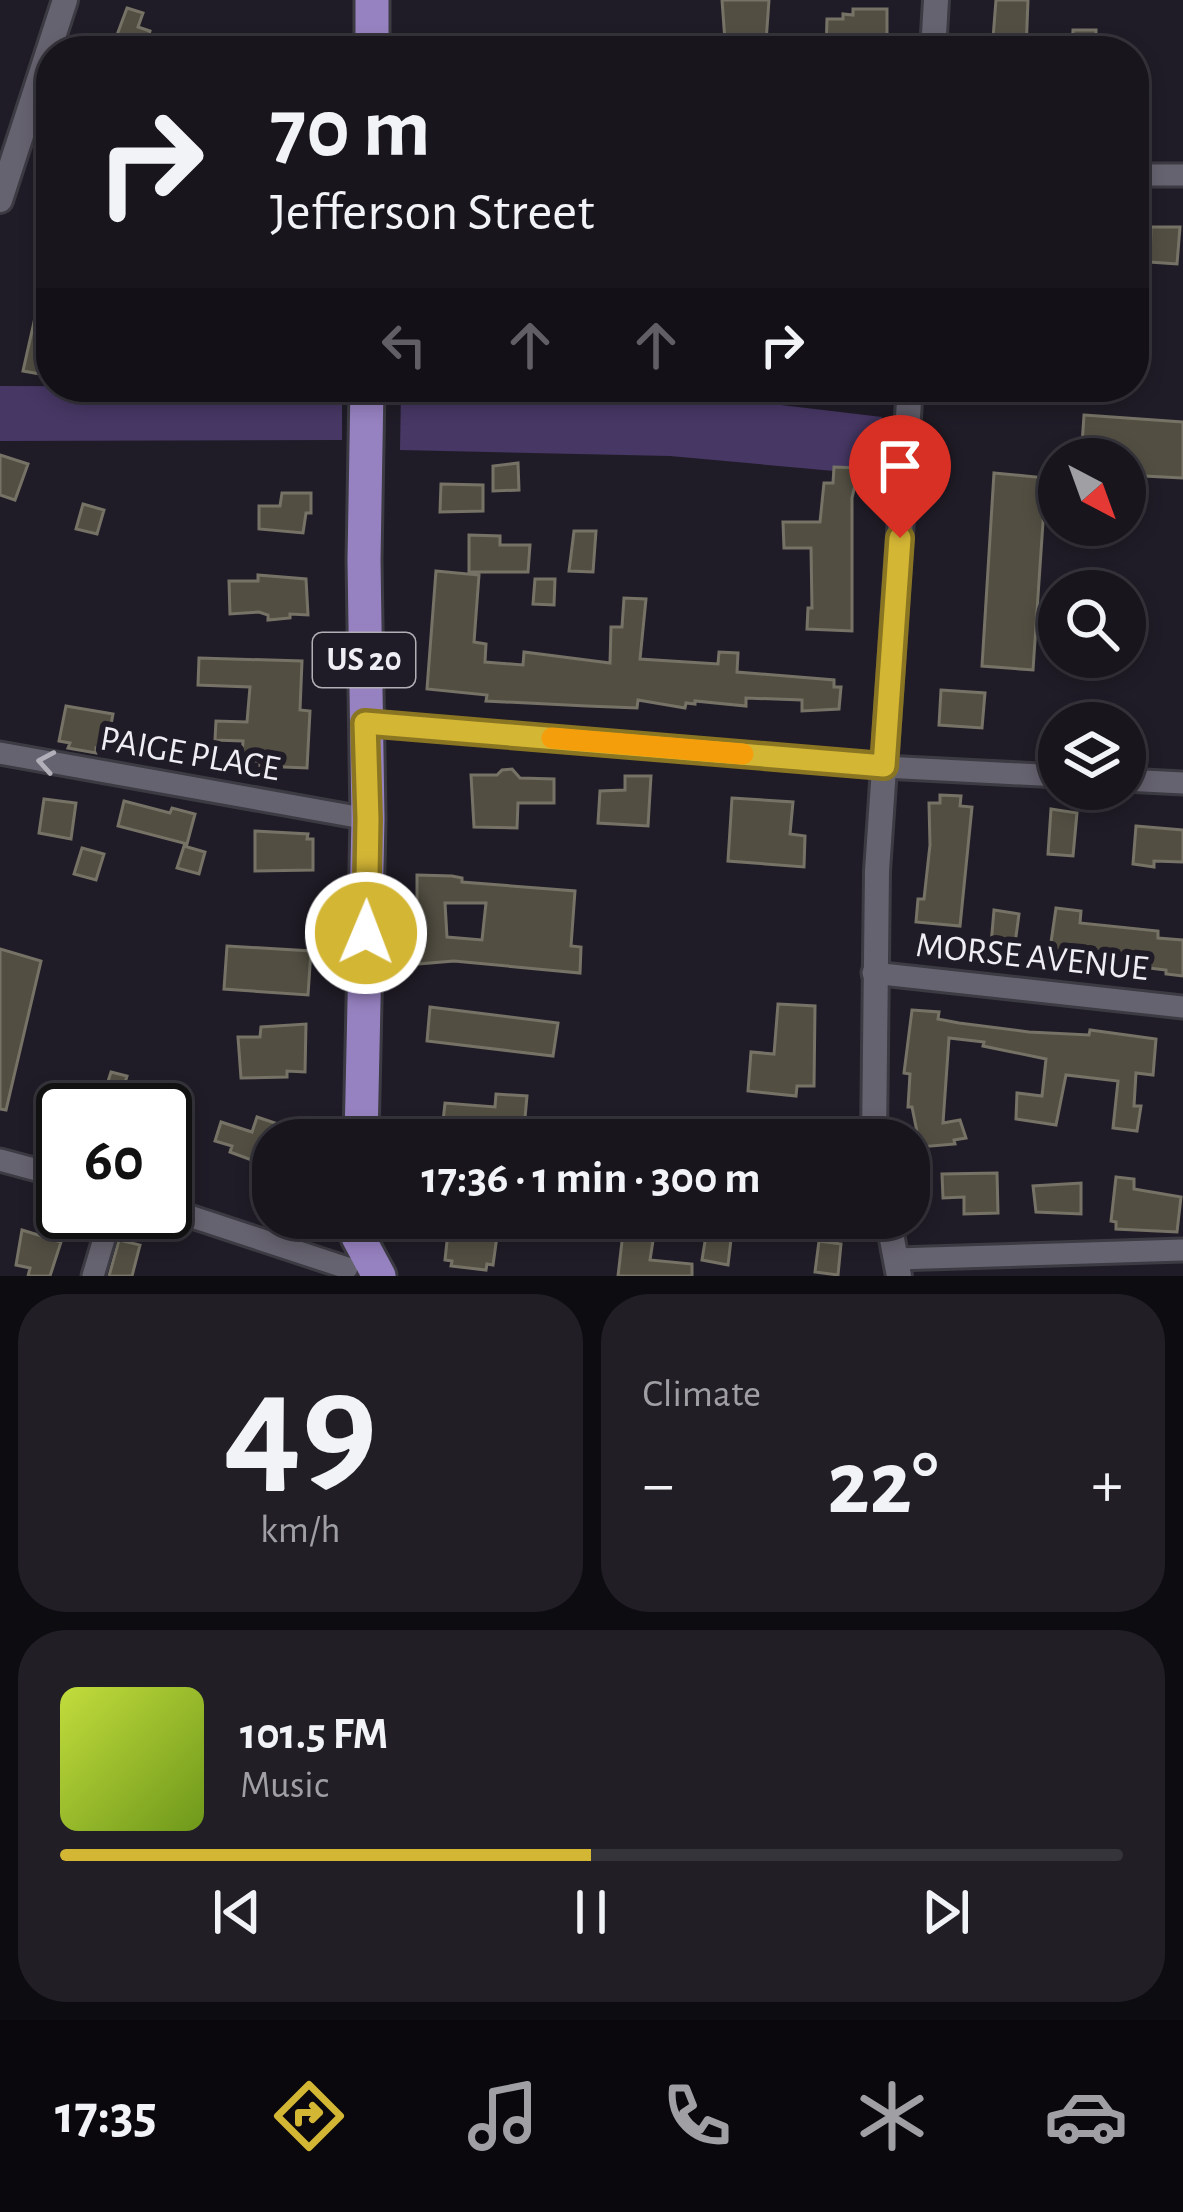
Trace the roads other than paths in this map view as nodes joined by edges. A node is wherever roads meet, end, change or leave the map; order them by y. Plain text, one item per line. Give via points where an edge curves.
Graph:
1 (65, 0) edge
2 (372, 0) edge
3 (936, 0) edge
4 (53, 36) edge
5 (372, 36) edge
6 (935, 36) edge
7 (36, 89) edge
8 (1149, 175) edge
9 (1183, 175) edge
10 (0, 200) edge
11 (367, 402) edge
12 (909, 402) edge
13 (365, 723) junction
14 (0, 753) edge
15 (884, 766) junction
16 (1038, 775) edge
17 (1146, 781) edge
18 (1183, 784) edge
19 (368, 819) junction
20 (873, 973) junction
21 (1183, 1007) edge
22 (361, 1119) edge
23 (874, 1119) edge
24 (0, 1160) edge
25 (36, 1170) edge
26 (192, 1215) edge
27 (104, 1239) edge
28 (1183, 1250) edge
29 (357, 1255) edge
30 (898, 1268) edge
31 (92, 1276) edge

1 - 4 street
2 - 5 main road
3 - 6 street
7 - 10 street
8 - 9 street
11 - 13 main road, US 20
12 - 15 street
13 - 15 street
13 - 19 main road, US 20
19 -> 14 street, PAIGE PLACE
15 - 16 street
15 - 20 street
17 - 18 street
19 - 22 main road, US 20
20 - 21 street, MORSE AVENUE
20 - 23 street
24 - 25 street
26 - 29 street
27 - 31 street
28 - 30 street

